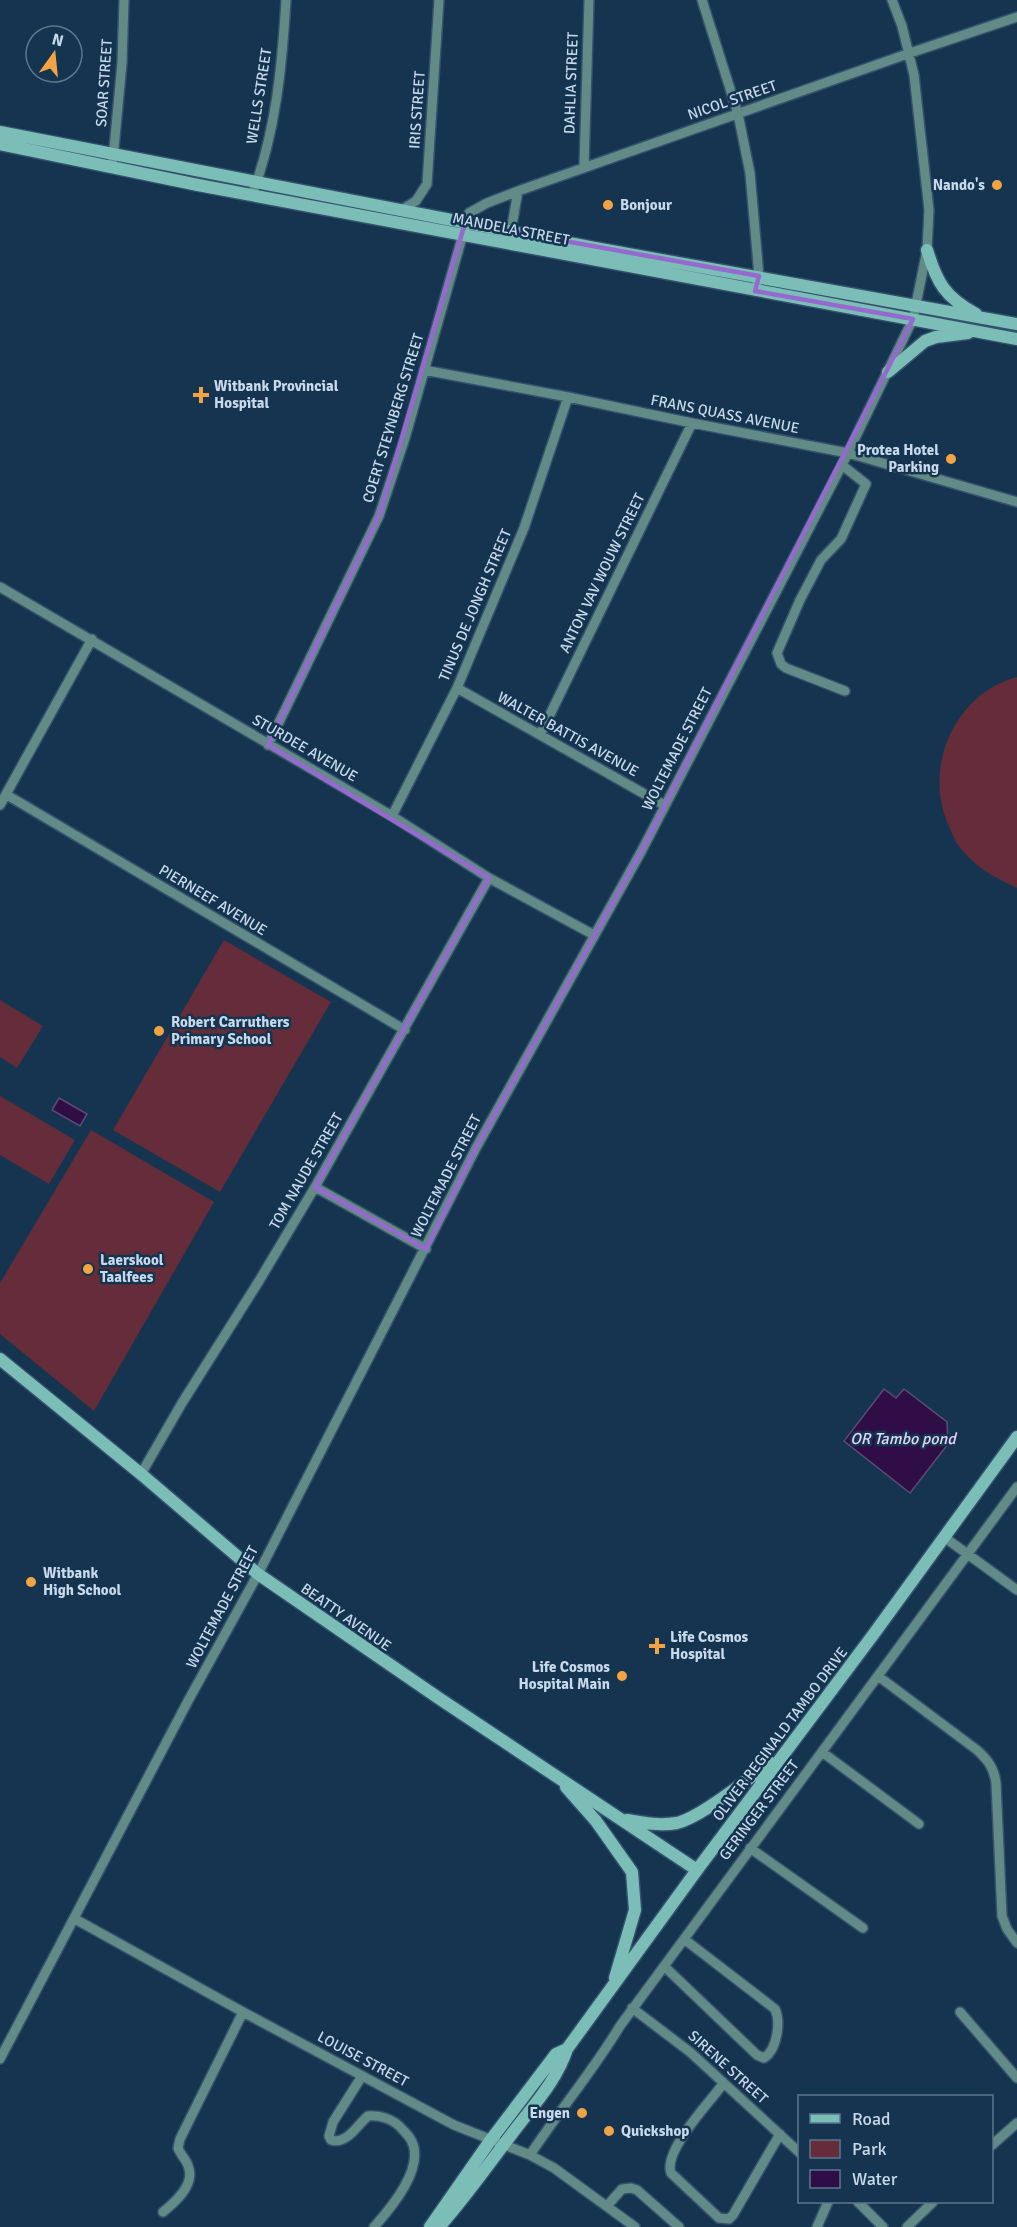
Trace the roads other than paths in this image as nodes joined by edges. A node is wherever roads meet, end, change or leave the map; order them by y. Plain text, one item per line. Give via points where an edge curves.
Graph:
1 (124, 0) edge
2 (286, 0) edge
3 (439, 0) edge
4 (588, 0) edge
5 (702, 0) edge
6 (892, 0) edge
7 (1017, 17) edge
8 (910, 52) junction
9 (738, 114) junction
10 (0, 132) edge
11 (0, 144) edge
12 (113, 155) junction
13 (584, 167) junction
14 (111, 168) junction
15 (257, 183) junction
16 (518, 191) junction
17 (252, 195) junction
18 (401, 210) junction
19 (463, 229) junction
20 (511, 231) junction
21 (927, 250) junction
22 (759, 276) junction
23 (755, 291) junction
24 (916, 306) junction
25 (982, 318) junction
26 (913, 319) junction
27 (1017, 324) edge
28 (981, 332) junction
29 (1017, 339) edge
30 (423, 370) junction
31 (888, 372) junction
32 (568, 397) junction
33 (692, 423) junction
34 (848, 453) junction
35 (842, 465) junction
36 (1017, 502) edge
37 (0, 587) edge
38 (92, 639) junction
39 (457, 688) junction
40 (845, 691) dead end
41 (540, 735) junction
42 (268, 745) junction
43 (7, 795) junction
44 (0, 805) edge
45 (664, 805) junction
46 (392, 816) junction
47 (489, 878) junction
48 (594, 935) junction
49 (405, 1030) junction
50 (315, 1187) junction
51 (426, 1249) junction
52 (0, 1359) edge
53 (1017, 1437) edge
54 (141, 1474) junction
55 (1017, 1486) edge
56 (944, 1537) junction
57 (968, 1554) junction
58 (258, 1574) junction
59 (1017, 1590) edge
60 (878, 1676) junction
61 (822, 1752) junction
62 (781, 1756) junction
63 (555, 1774) junction
64 (623, 1820) junction
65 (919, 1824) dead end
66 (750, 1848) junction
67 (697, 1870) junction
68 (75, 1919) junction
69 (863, 1928) dead end
70 (684, 1939) junction
71 (1017, 1943) edge
72 (664, 1965) junction
73 (612, 1988) junction
74 (633, 2008) junction
75 (243, 2012) junction
76 (960, 2012) dead end
77 (567, 2049) junction
78 (0, 2059) edge
79 (362, 2076) junction
80 (1017, 2078) edge
81 (723, 2084) junction
82 (1017, 2123) edge
83 (780, 2134) junction
84 (490, 2141) junction
85 (993, 2144) edge
86 (503, 2145) junction
87 (798, 2151) edge
88 (530, 2155) junction
89 (828, 2203) edge
90 (859, 2203) edge
91 (932, 2203) edge
92 (607, 2206) junction
93 (163, 2212) dead end
94 (374, 2227) edge
95 (430, 2227) edge
96 (439, 2227) edge
97 (635, 2227) edge
98 (679, 2227) edge
99 (818, 2227) edge
100 (883, 2227) edge
101 (908, 2227) edge

1 - 12 street, SOAR STREET
2 - 15 street, WELLS STREET via 276,104
3 - 18 street, IRIS STREET via 427,184 412,206
4 - 13 street, DAHLIA STREET
5 - 9 street
6 - 8 street, WOLTEMADE STREET
7 - 8 street, NICOL STREET
8 - 9 street, NICOL STREET
8 - 21 street, WOLTEMADE STREET via 929,210
9 - 13 street, NICOL STREET
9 - 22 street via 750,173
10 - 12 main road, MANDELA STREET
11 - 14 main road, MANDELA STREET
12 - 14 street, SOAR STREET
12 - 15 main road, MANDELA STREET
13 - 16 street, NICOL STREET
14 - 17 main road, MANDELA STREET
15 - 17 street, WELLS STREET
15 - 18 main road, MANDELA STREET
16 - 19 street, NICOL STREET via 469,213
16 - 20 street
17 - 19 main road, MANDELA STREET
18 - 19 main road, MANDELA STREET
19 - 20 main road, MANDELA STREET
19 - 23 main road, MANDELA STREET
19 - 30 street, COERT STEYNBERG STREET
20 - 22 main road, MANDELA STREET
21 - 24 street, WOLTEMADE STREET
21 - 25 main road via 934,276 947,294
22 - 23 street
22 - 24 main road, MANDELA STREET
23 - 26 main road, MANDELA STREET
24 - 25 main road, MANDELA STREET
24 - 26 street, WOLTEMADE STREET
25 - 27 main road, MANDELA STREET
26 - 28 main road, MANDELA STREET
26 - 31 street, WOLTEMADE STREET
28 - 29 main road, MANDELA STREET
28 - 31 main road via 925,341
30 - 32 street, FRANS QUASS AVENUE
30 - 42 street, COERT STEYNBERG STREET via 379,516
31 - 34 street, WOLTEMADE STREET
32 - 33 street, FRANS QUASS AVENUE
32 - 39 street, TINUS DE JONGH STREET via 524,528
33 - 34 street, FRANS QUASS AVENUE
33 - 41 street, ANTON VAV WOUW STREET
34 - 35 street, WOLTEMADE STREET
34 - 36 street, FRANS QUASS AVENUE
35 - 40 street via 866,484 841,539 821,560 805,590 777,653 786,668
35 - 45 street, WOLTEMADE STREET
37 - 38 street, STURDEE AVENUE
38 - 42 street, STURDEE AVENUE
38 - 43 street
39 - 41 street, WALTER BATTIS AVENUE
39 - 46 street, TINUS DE JONGH STREET
41 - 45 street, WALTER BATTIS AVENUE
42 - 46 street, STURDEE AVENUE
43 - 44 street
43 - 49 street, PIERNEEF AVENUE
45 - 48 street, WOLTEMADE STREET
46 - 47 street, STURDEE AVENUE
47 - 48 street, STURDEE AVENUE
47 - 49 street, TOM NAUDE STREET
48 - 51 street, WOLTEMADE STREET via 476,1148
49 - 50 street, TOM NAUDE STREET
50 - 51 street
50 - 54 street, TOM NAUDE STREET
51 - 58 street, WOLTEMADE STREET
52 - 54 main road, BEATTY AVENUE
53 - 56 main road, OLIVER REGINALD TAMBO DRIVE
54 - 58 main road, BEATTY AVENUE
55 - 57 street, GERINGER STREET
56 - 57 street
56 - 62 main road, OLIVER REGINALD TAMBO DRIVE
57 - 59 street
57 - 60 street, GERINGER STREET
58 - 63 main road, BEATTY AVENUE
58 - 68 street, WOLTEMADE STREET
60 - 61 street, GERINGER STREET
60 - 71 street via 977,1750 994,1770 1002,1916
61 - 65 street
61 - 66 street, GERINGER STREET
62 - 64 main road via 695,1816 658,1825
62 - 67 main road, OLIVER REGINALD TAMBO DRIVE
63 - 64 main road, BEATTY AVENUE
63 - 73 main road via 596,1821 632,1872 635,1910
64 - 67 main road, BEATTY AVENUE
66 - 69 street
66 - 70 street, GERINGER STREET
67 - 73 main road, OLIVER REGINALD TAMBO DRIVE
68 - 75 street, LOUISE STREET
68 - 78 street, WOLTEMADE STREET
70 - 72 street, GERINGER STREET
70 - 72 street via 775,2009 778,2023 770,2054 764,2058 757,2055
72 - 74 street, GERINGER STREET
73 - 77 main road, OLIVER REGINALD TAMBO DRIVE
74 - 81 street, SIRENE STREET via 690,2052
74 - 88 street, GERINGER STREET
75 - 79 street, LOUISE STREET
75 - 93 street via 180,2139 178,2148 189,2167 188,2182 174,2204
76 - 80 street
77 - 84 main road, OLIVER REGINALD TAMBO DRIVE via 556,2055
77 - 86 main road, OLIVER REGINALD TAMBO DRIVE via 550,2082
79 - 84 street, LOUISE STREET
79 - 94 street via 333,2122 331,2140 346,2138 368,2116 377,2116 399,2124 412,2140 414,2154 406,2186
81 - 83 street, SIRENE STREET
81 - 83 street via 674,2150 669,2166 671,2173 719,2218 733,2215
82 - 85 street
83 - 87 street, SIRENE STREET
84 - 86 street, LOUISE STREET
84 - 95 main road, OLIVER REGINALD TAMBO DRIVE
86 - 88 street, LOUISE STREET
86 - 96 main road, OLIVER REGINALD TAMBO DRIVE
88 - 92 street, LOUISE STREET
89 - 99 street
90 - 100 street
91 - 101 street
92 - 97 street, LOUISE STREET
92 - 98 street via 622,2189 631,2188

